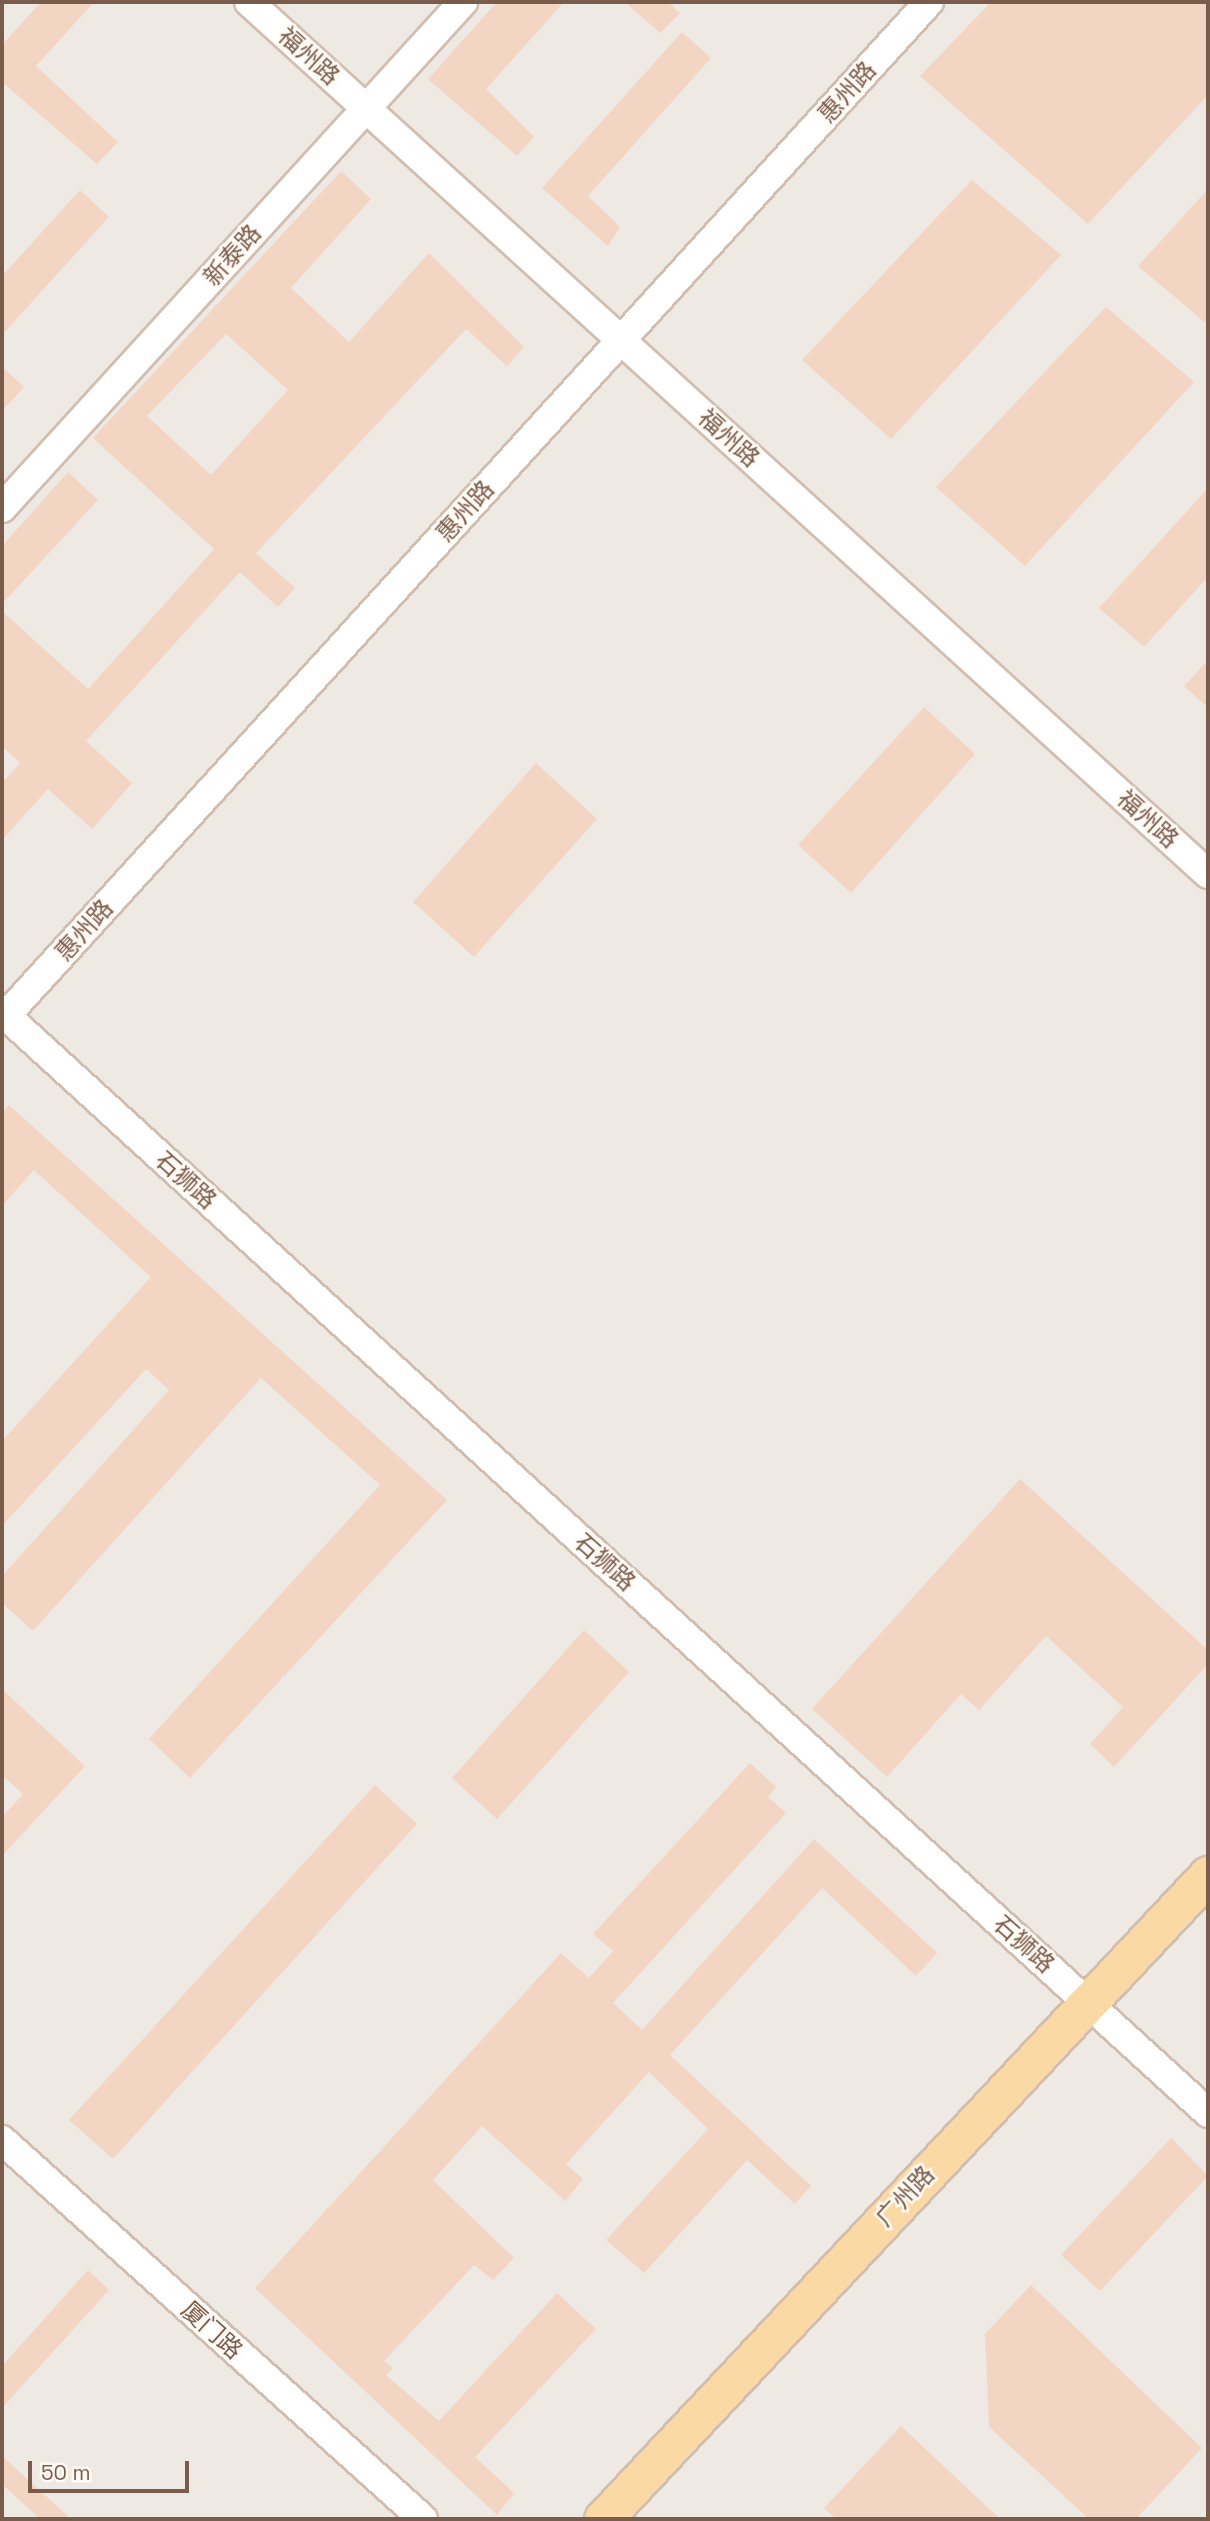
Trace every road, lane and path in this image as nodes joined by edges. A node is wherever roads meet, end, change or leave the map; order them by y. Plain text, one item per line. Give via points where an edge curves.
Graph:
1 (249, 2) edge
2 (463, 2) edge
3 (929, 2) edge
4 (366, 108) junction
5 (2, 508) edge
6 (1208, 874) edge
7 (2, 1012) edge
8 (2, 1020) edge
9 (1208, 1875) edge
10 (1208, 1911) edge
11 (1096, 2010) junction
12 (1208, 2113) edge
13 (2, 2140) edge
14 (423, 2519) edge
15 (603, 2519) edge
16 (637, 2519) edge

1 - 4 street, 福州路
2 - 4 street, 新泰路
3 - 8 street, 惠州路
4 - 5 street, 新泰路
4 - 6 street, 福州路
7 - 11 street, 石狮路
9 - 11 main road, 广州路
10 - 11 main road, 广州路
11 - 12 street, 石狮路
11 - 15 main road, 广州路
11 - 16 main road, 广州路
13 - 14 street, 厦门路

